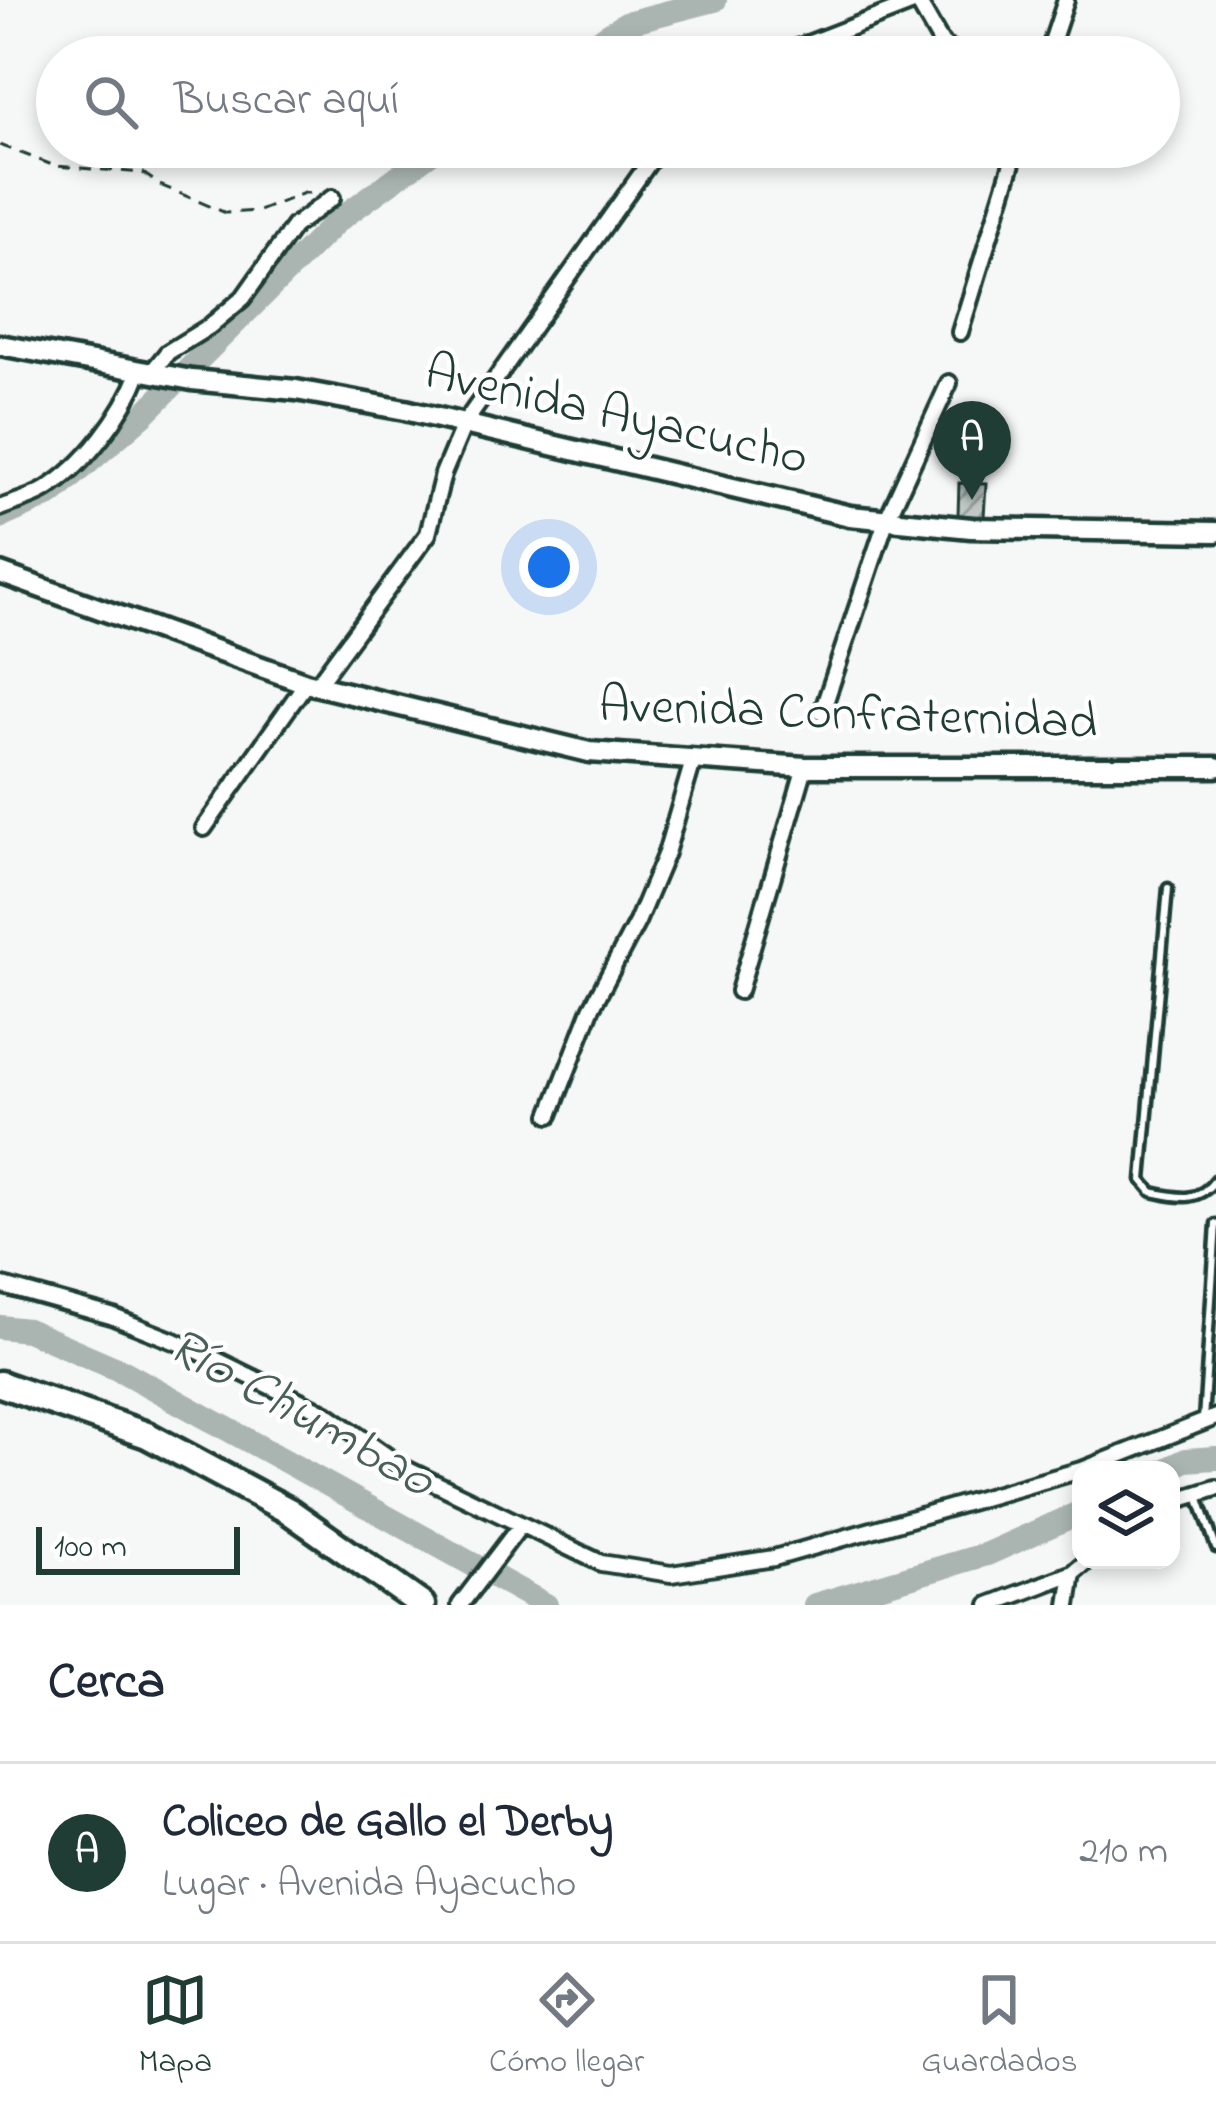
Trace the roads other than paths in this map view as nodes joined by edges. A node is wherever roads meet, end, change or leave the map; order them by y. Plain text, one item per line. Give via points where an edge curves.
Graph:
1 (1066, 0) edge
2 (919, 1) edge
3 (828, 36) edge
4 (938, 36) edge
5 (1053, 36) edge
6 (644, 168) edge
7 (1011, 168) edge
8 (332, 198) road end
9 (960, 332) dead end
10 (0, 345) edge
11 (146, 372) junction
12 (949, 383) dead end
13 (464, 424) junction
14 (0, 508) edge
15 (886, 521) junction
16 (1216, 532) edge
17 (0, 573) edge
18 (311, 685) junction
19 (822, 712) dead end
20 (693, 761) junction
21 (805, 767) junction
22 (1216, 767) edge
23 (204, 828) dead end
24 (1168, 888) dead end
25 (740, 991) dead end
26 (550, 1114) dead end
27 (1216, 1179) edge
28 (1216, 1224) edge
29 (0, 1285) edge
30 (0, 1384) edge
31 (1209, 1418) edge
32 (1103, 1461) edge
33 (1072, 1473) edge
34 (1216, 1487) edge
35 (1197, 1493) junction
36 (1180, 1499) edge
37 (516, 1531) junction
38 (1216, 1548) edge
39 (1078, 1569) edge
40 (1073, 1573) junction
41 (422, 1605) edge
42 (460, 1605) edge
43 (989, 1605) edge
44 (1069, 1605) edge

1 - 5 street
2 - 3 street
2 - 4 street
6 - 13 street
7 - 9 street
8 - 11 street via 294,226 243,298
10 - 11 main road, Avenida Ayacucho
11 - 13 main road, Avenida Ayacucho
11 - 14 street via 74,466 44,491
12 - 15 street
13 - 15 main road, Avenida Ayacucho
13 - 18 street via 428,534
15 - 16 main road, Avenida Ayacucho
15 - 19 street
17 - 18 main road, Avenida Confraternidad
18 - 20 main road, Avenida Confraternidad via 589,752
18 - 23 street
20 - 21 main road, Avenida Confraternidad
20 - 26 street via 666,853
21 - 22 main road, Avenida Confraternidad
21 - 25 street
24 - 27 lane via 1142,1180 1152,1192 1196,1198
28 - 31 lane
29 - 37 street via 194,1349 327,1414
30 - 41 highway via 147,1435 289,1510
31 - 32 street
33 - 37 street via 774,1558 670,1574 602,1563
34 - 35 street
35 - 36 street
35 - 38 lane
37 - 42 street
39 - 40 street
40 - 43 street
40 - 44 street

